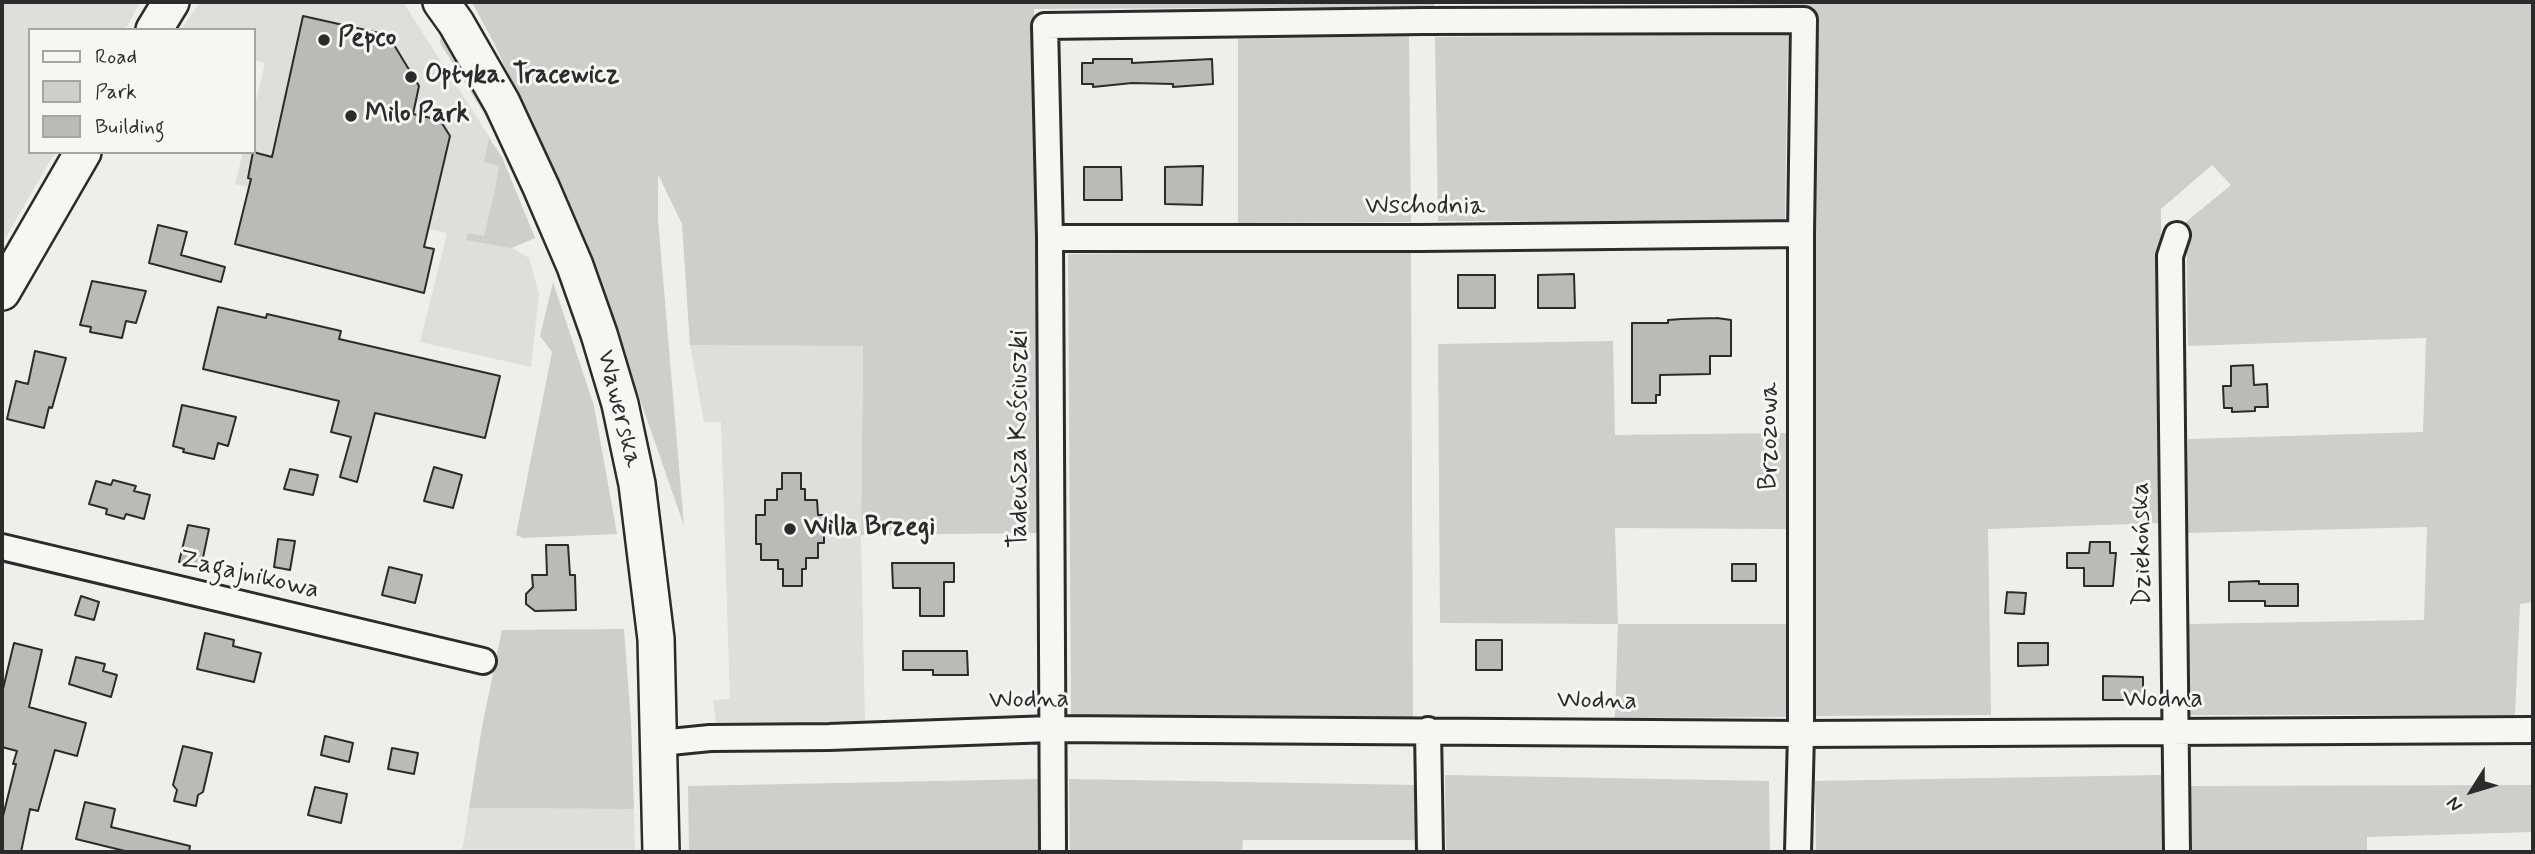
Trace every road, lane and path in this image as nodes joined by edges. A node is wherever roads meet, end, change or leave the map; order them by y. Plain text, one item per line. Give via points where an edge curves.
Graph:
1 (171, 2) edge
2 (441, 2) edge
3 (1804, 20) joint
4 (156, 28) edge
5 (82, 154) edge
6 (1801, 234) junction
7 (2176, 235) dead end
8 (1050, 238) junction
9 (2, 292) edge
10 (2, 547) edge
11 (483, 661) dead end
12 (1051, 729) junction
13 (1428, 730) junction
14 (2175, 730) junction
15 (2533, 730) edge
16 (1801, 734) junction
17 (660, 743) junction
18 (661, 852) edge
19 (1053, 852) edge
20 (1430, 852) edge
21 (1798, 852) edge
22 (2177, 852) edge

1 - 4 main road
2 - 17 main road, Wawerska via 502,103 541,187 579,277 617,392 646,549
3 - 6 street, Brzozowa
3 - 8 street, Tadeusza Kościuszki via 1045,26
5 - 9 main road
6 - 8 street, Wschodnia
6 - 16 street, Brzozowa
7 - 14 street, Dziekońska via 2169,256
8 - 12 street, Tadeusza Kościuszki
10 - 11 street, Zagajnikowa
12 - 13 street, Wodna
12 - 17 street, Wodna
12 - 19 street, Tadeusza Kościuszki
13 - 16 street, Wodna
13 - 20 street
14 - 15 street, Wodna
14 - 16 street, Wodna
14 - 22 street, Dziekońska
16 - 21 street, Brzozowa
17 - 18 main road, Wawerska

